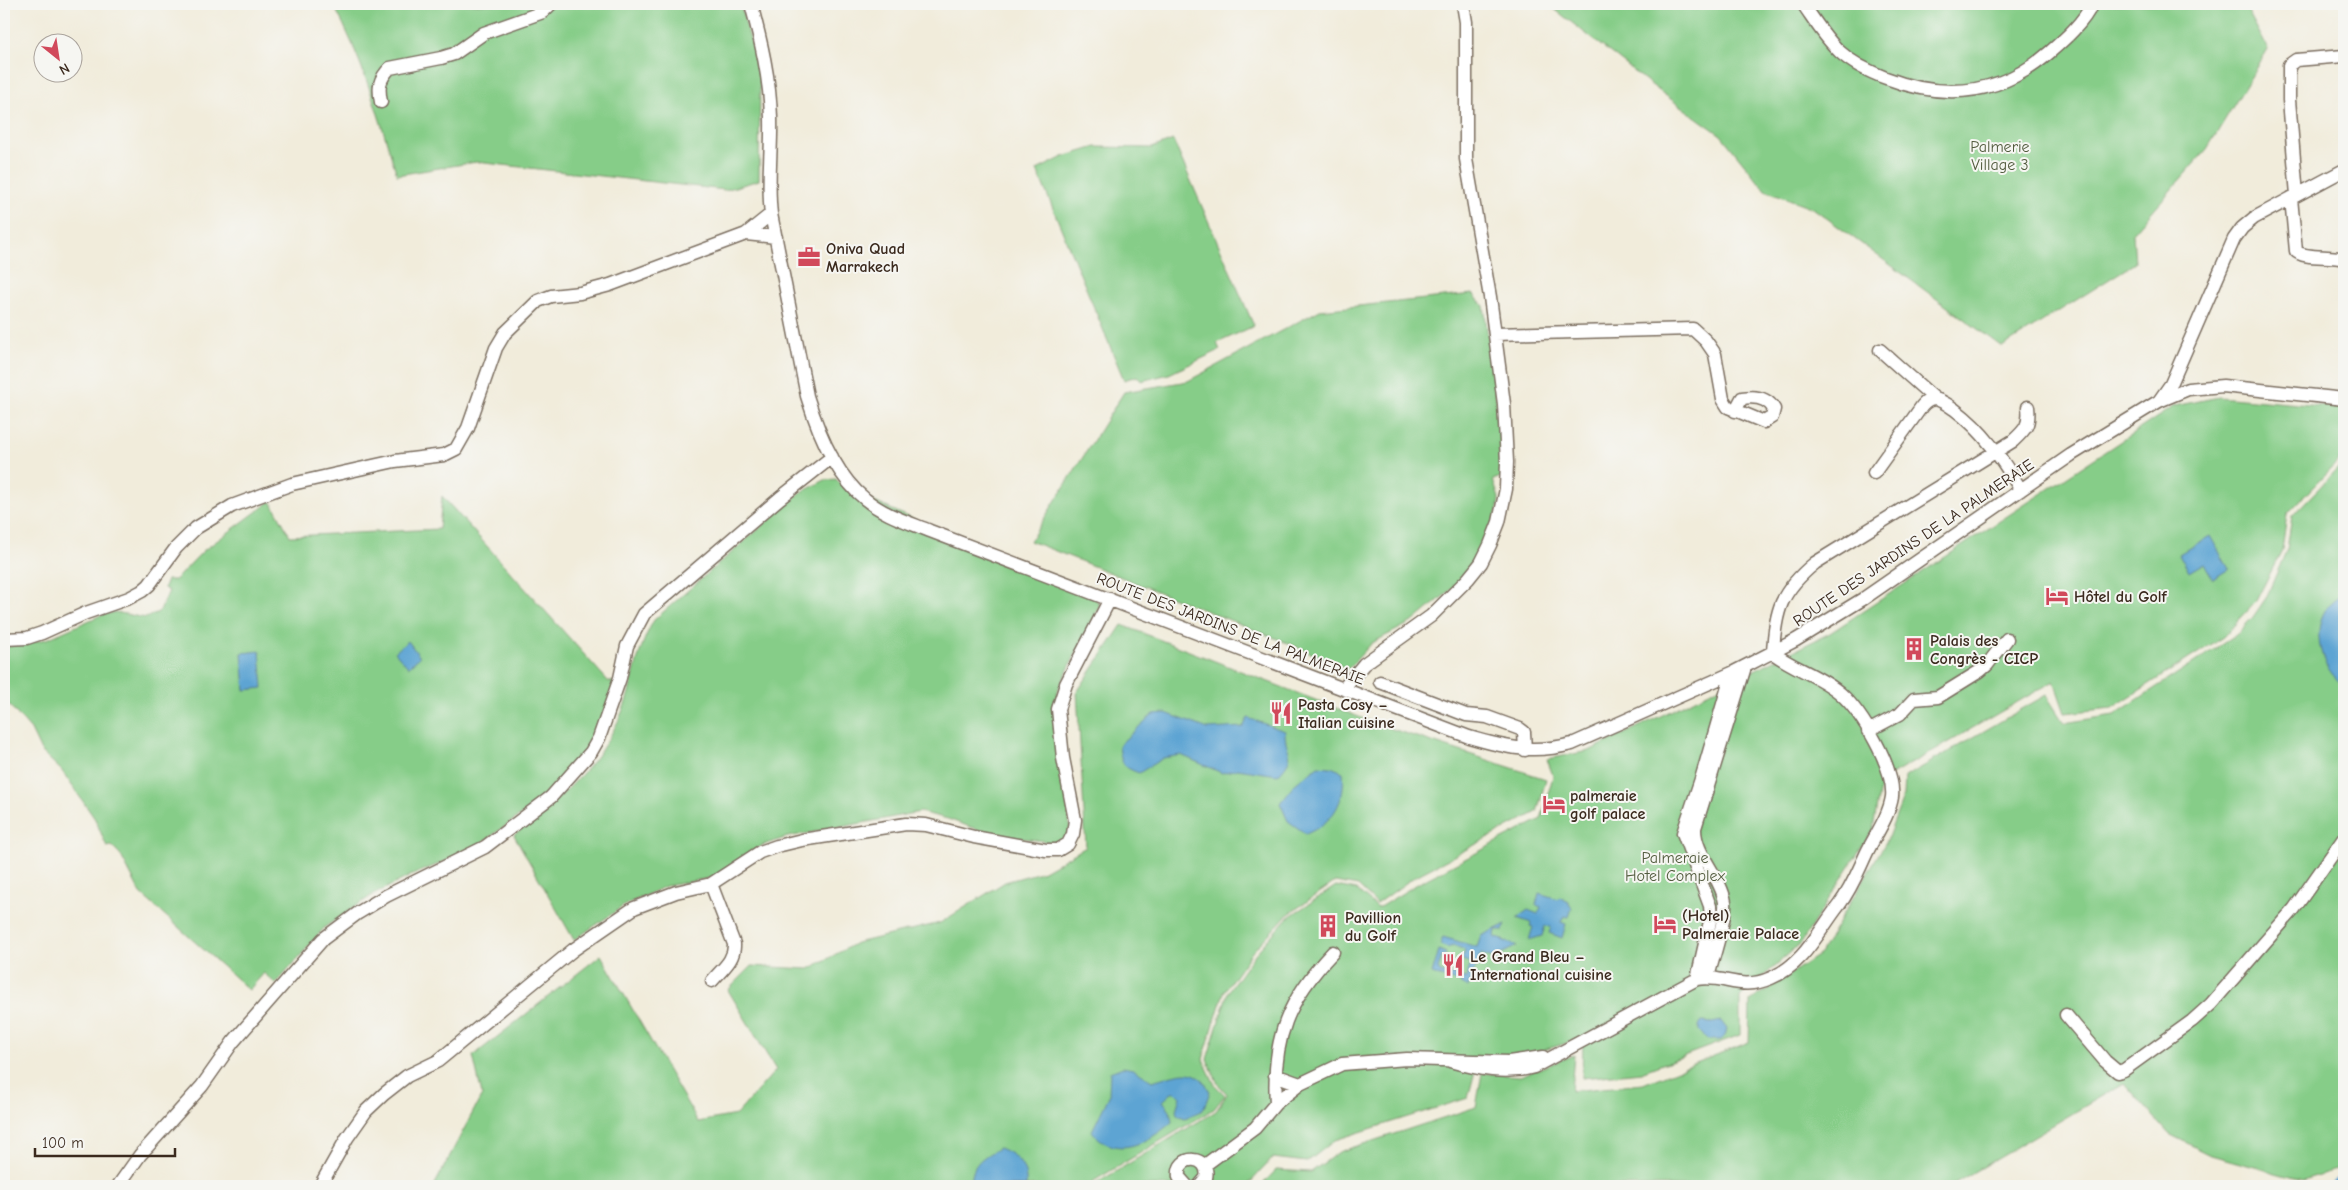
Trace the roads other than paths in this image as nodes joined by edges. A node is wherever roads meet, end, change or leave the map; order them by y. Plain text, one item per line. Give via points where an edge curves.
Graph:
1 (551, 4) edge
2 (752, 4) edge
3 (1463, 4) edge
4 (1803, 4) edge
5 (2092, 4) edge
6 (2344, 56) edge
7 (381, 102) dead end
8 (2344, 170) edge
9 (2294, 196) junction
10 (771, 214) junction
11 (746, 234) junction
12 (776, 237) junction
13 (2344, 259) edge
14 (1495, 334) junction
15 (1880, 350) dead end
16 (1934, 398) junction
17 (2344, 399) edge
18 (2159, 401) junction
19 (2028, 407) dead end
20 (1735, 412) dead end
21 (1997, 451) junction
22 (832, 458) junction
23 (1874, 473) dead end
24 (2021, 490) junction
25 (1110, 599) junction
26 (4, 639) edge
27 (2007, 640) dead end
28 (1773, 653) junction
29 (1745, 667) junction
30 (1732, 673) junction
31 (1380, 682) dead end
32 (1344, 689) junction
33 (1868, 731) junction
34 (1525, 750) junction
35 (1707, 777) junction
36 (2344, 838) edge
37 (711, 884) junction
38 (1333, 952) dead end
39 (1702, 978) junction
40 (712, 981) dead end
41 (2066, 1015) dead end
42 (1275, 1075) junction
43 (1300, 1084) junction
44 (1276, 1103) junction
45 (1205, 1166) junction
46 (118, 1186) edge
47 (320, 1186) edge
48 (1186, 1186) edge
49 (1199, 1186) edge

1 - 7 street via 542,12 484,33 454,54 390,68 378,88
2 - 10 street, ROUTE DES JARDINS DE LA PALMERAIE via 765,62 771,117 768,191
3 - 14 street via 1466,22 1466,159
4 - 5 street via 1841,53 1869,71 1900,83 1954,93 1994,86 2034,66 2066,37
6 - 9 street via 2296,60 2289,65
8 - 9 street
9 - 13 street via 2296,252 2302,256 2326,255
9 - 18 street via 2254,218 2234,240 2194,335 2171,384
10 - 11 street
10 - 12 street, ROUTE DES JARDINS DE LA PALMERAIE
11 - 12 street
11 - 26 street via 610,285 538,301 505,333 496,348 468,428 456,449 444,455 376,465 292,484 232,506 196,528 142,591 42,633 27,638
12 - 22 street, ROUTE DES JARDINS DE LA PALMERAIE via 807,396
14 - 20 street via 1693,329 1715,354 1723,399
14 - 32 street via 1504,404 1508,476 1499,522 1490,545 1481,563 1444,604 1379,651 1352,676
15 - 16 street
16 - 21 street via 1942,400 1974,423
16 - 23 street via 1922,406
17 - 18 street, ROUTE DES JARDINS DE LA PALMERAIE via 2223,386 2188,389
18 - 24 street, ROUTE DES JARDINS DE LA PALMERAIE
19 - 21 street via 2030,420 2027,426 2013,441
21 - 24 street
21 - 28 street via 1815,563 1800,576 1780,603
22 - 25 street, ROUTE DES JARDINS DE LA PALMERAIE via 864,499 885,513
22 - 46 street via 644,614 627,646 620,678 599,738 591,752 551,797 485,847 386,896 323,939 233,1042 202,1086 140,1155
24 - 28 street, ROUTE DES JARDINS DE LA PALMERAIE via 1863,599
25 - 32 street, ROUTE DES JARDINS DE LA PALMERAIE
25 - 37 street via 1066,684 1058,709 1075,820 1068,844 1058,850 1046,850 926,825 906,824 777,846 760,852
27 - 33 street via 1980,671 1938,697 1914,699 1900,714
28 - 29 street, ROUTE DES JARDINS DE LA PALMERAIE
28 - 33 street via 1842,695
29 - 30 street, ROUTE DES JARDINS DE LA PALMERAIE
29 - 35 street
30 - 34 street, ROUTE DES JARDINS DE LA PALMERAIE via 1572,744
30 - 35 street
31 - 34 street via 1466,714 1487,717 1520,729 1524,732
32 - 34 street, ROUTE DES JARDINS DE LA PALMERAIE via 1469,737 1501,747
33 - 39 street via 1886,765 1892,782 1892,797 1888,813 1847,895 1800,959 1788,969 1751,984
35 - 39 street via 1683,832 1710,906
36 - 41 street via 2294,909 2211,1004 2124,1070 2118,1072 2105,1061
37 - 40 street via 734,944 732,959
37 - 47 street via 653,900 607,925 438,1061 407,1076 366,1111
38 - 42 street via 1300,991 1289,1013 1278,1043
39 - 43 street via 1564,1051 1522,1061 1388,1060 1342,1064
42 - 43 street
42 - 44 street
43 - 44 street
44 - 45 street via 1254,1128
45 - 48 street via 1194,1159 1182,1165 1179,1178
45 - 49 street via 1206,1178

